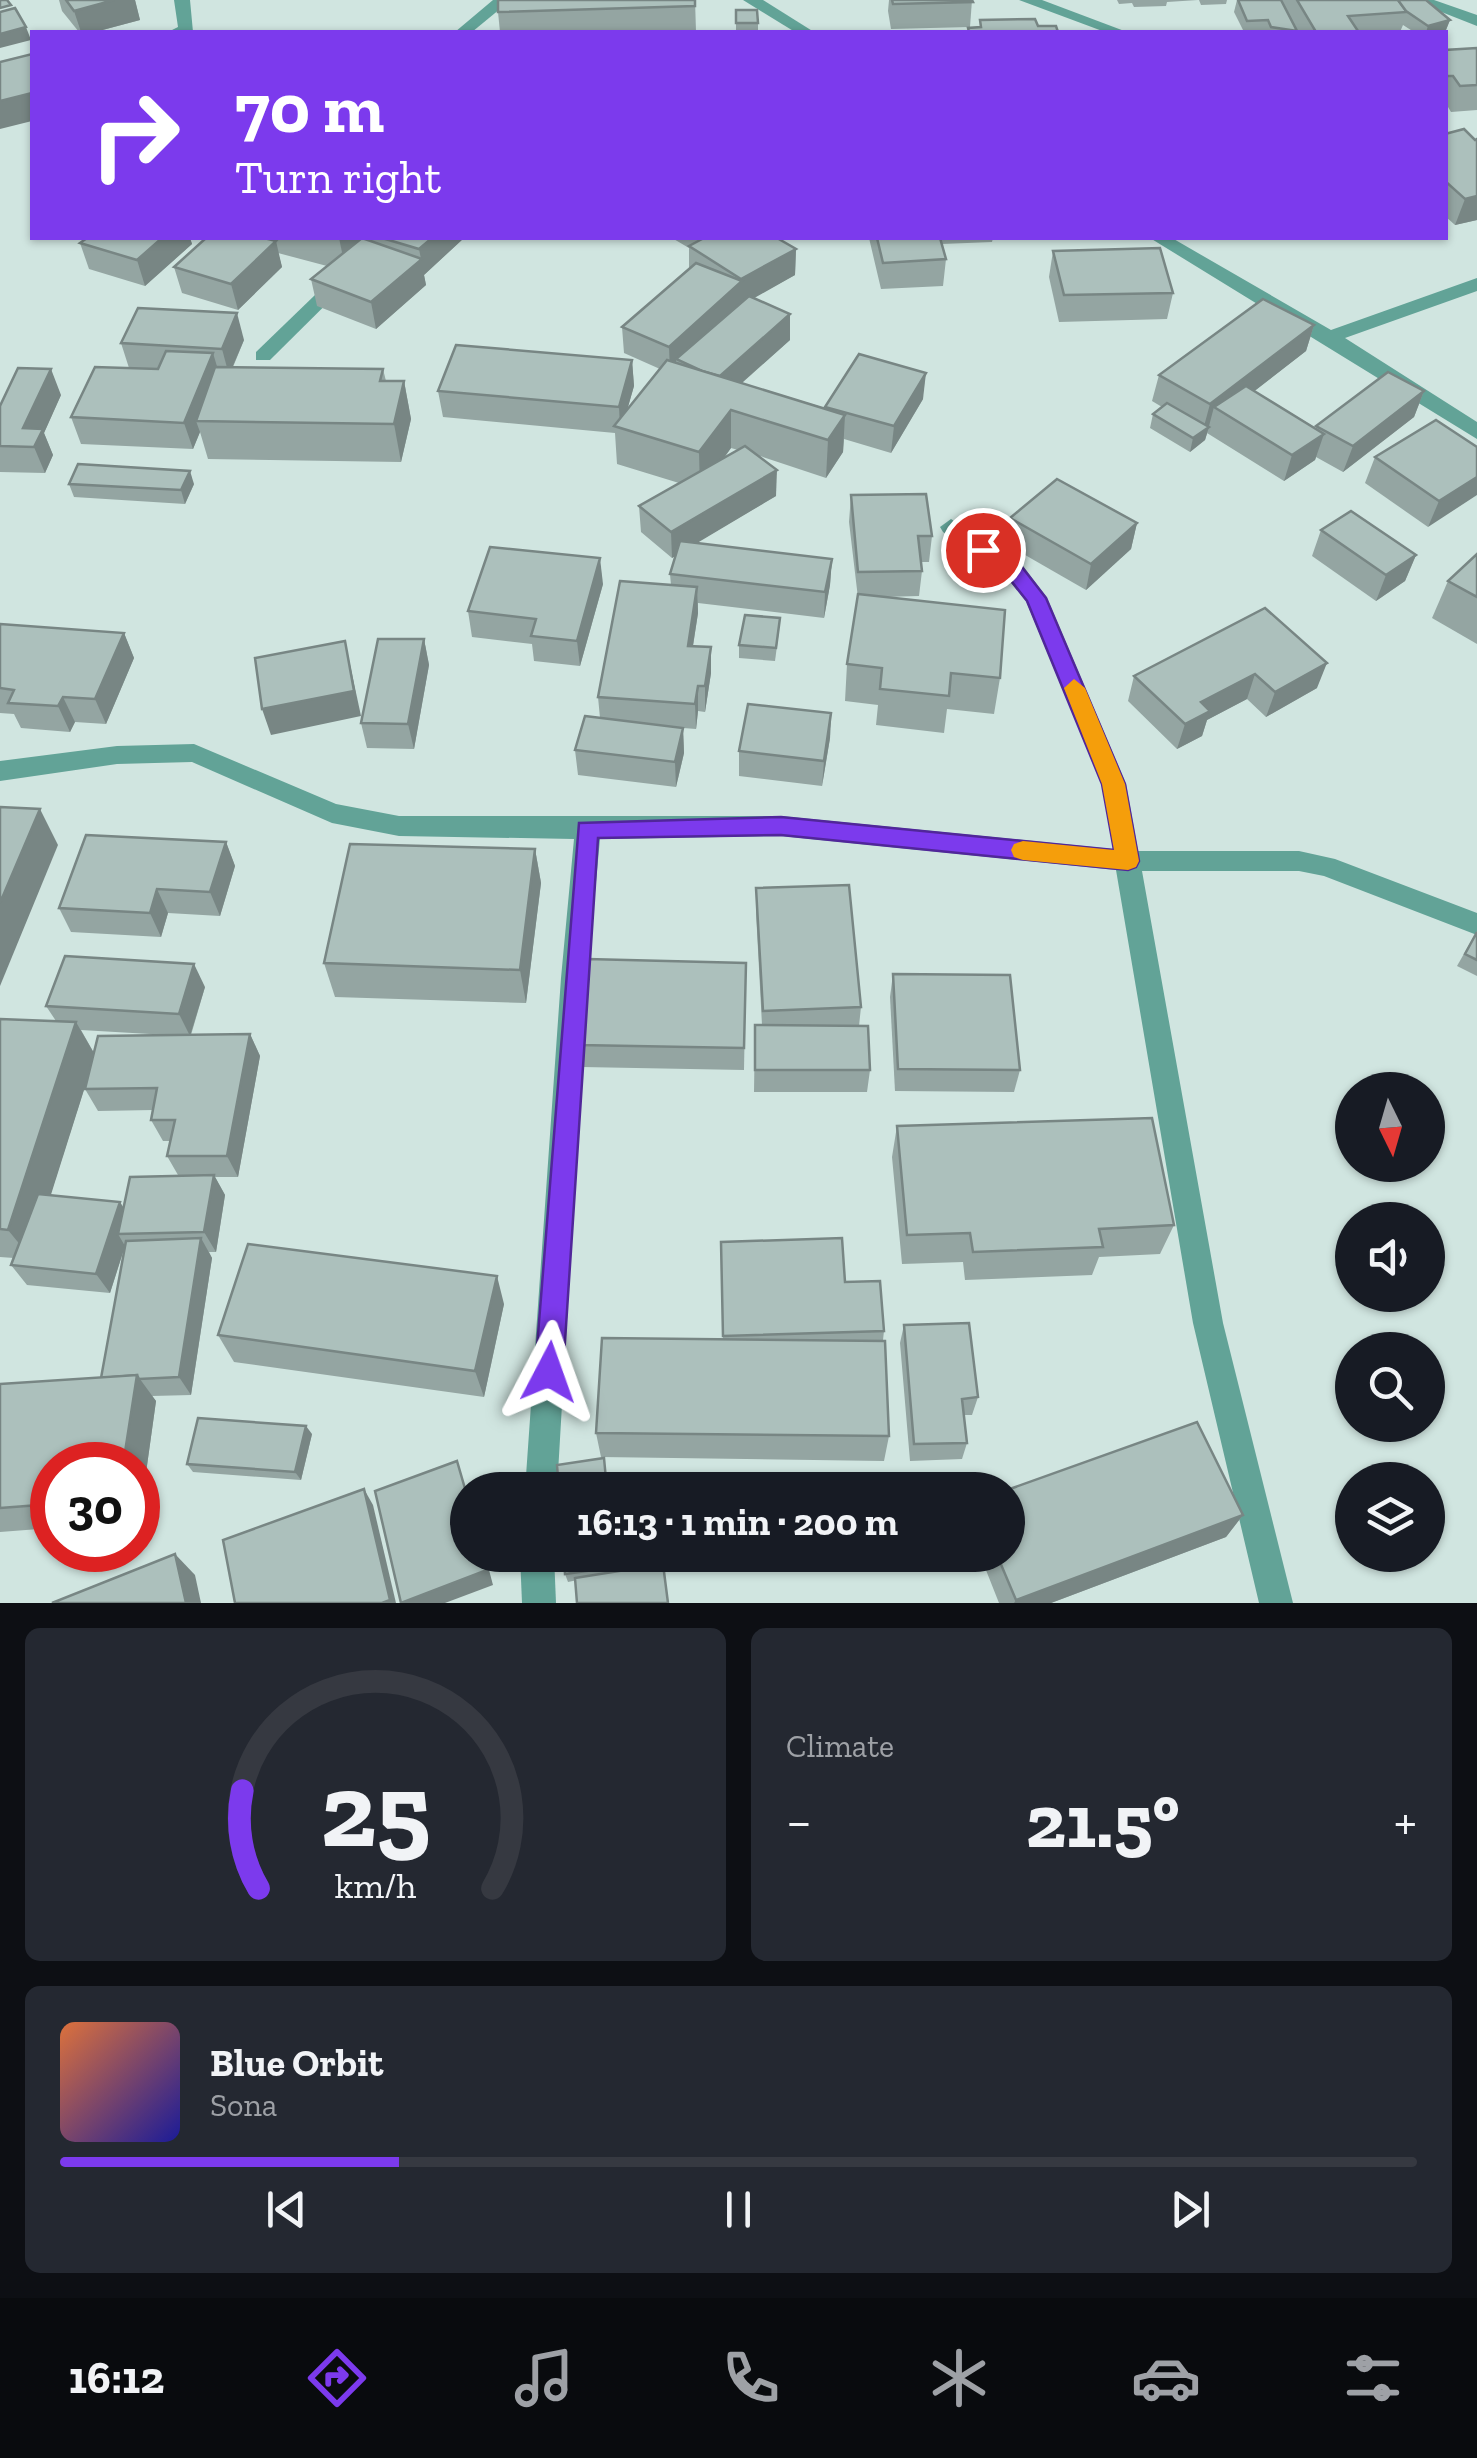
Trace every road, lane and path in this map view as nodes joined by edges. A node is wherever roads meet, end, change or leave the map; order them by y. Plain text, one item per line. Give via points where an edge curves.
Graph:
1 (182, 0) edge
2 (503, 0) edge
3 (750, 0) edge
4 (1027, 0) edge
5 (1418, 0) edge
6 (1477, 22) edge
7 (187, 30) edge
8 (466, 30) edge
9 (802, 30) edge
10 (1113, 30) edge
11 (382, 240) edge
12 (1161, 240) edge
13 (1477, 284) edge
14 (1329, 336) junction
15 (263, 356) dead end
16 (1477, 432) edge
17 (951, 527) dead end
18 (0, 771) edge
19 (588, 829) junction
20 (1128, 861) junction
21 (1477, 924) edge
22 (543, 1472) edge
23 (538, 1572) edge
24 (539, 1603) edge
25 (1276, 1603) edge

1 - 7 street
2 - 8 street
3 - 9 street
4 - 10 street
5 - 6 street
11 - 15 street
12 - 14 street
13 - 14 street
14 - 16 street
17 - 20 street via 1015,572 1036,598 1114,784
18 - 19 street via 118,755 194,753 354,820
19 - 20 street via 781,826
19 - 22 street
20 - 21 street via 1300,861
20 - 25 street via 1208,1324
23 - 24 street

